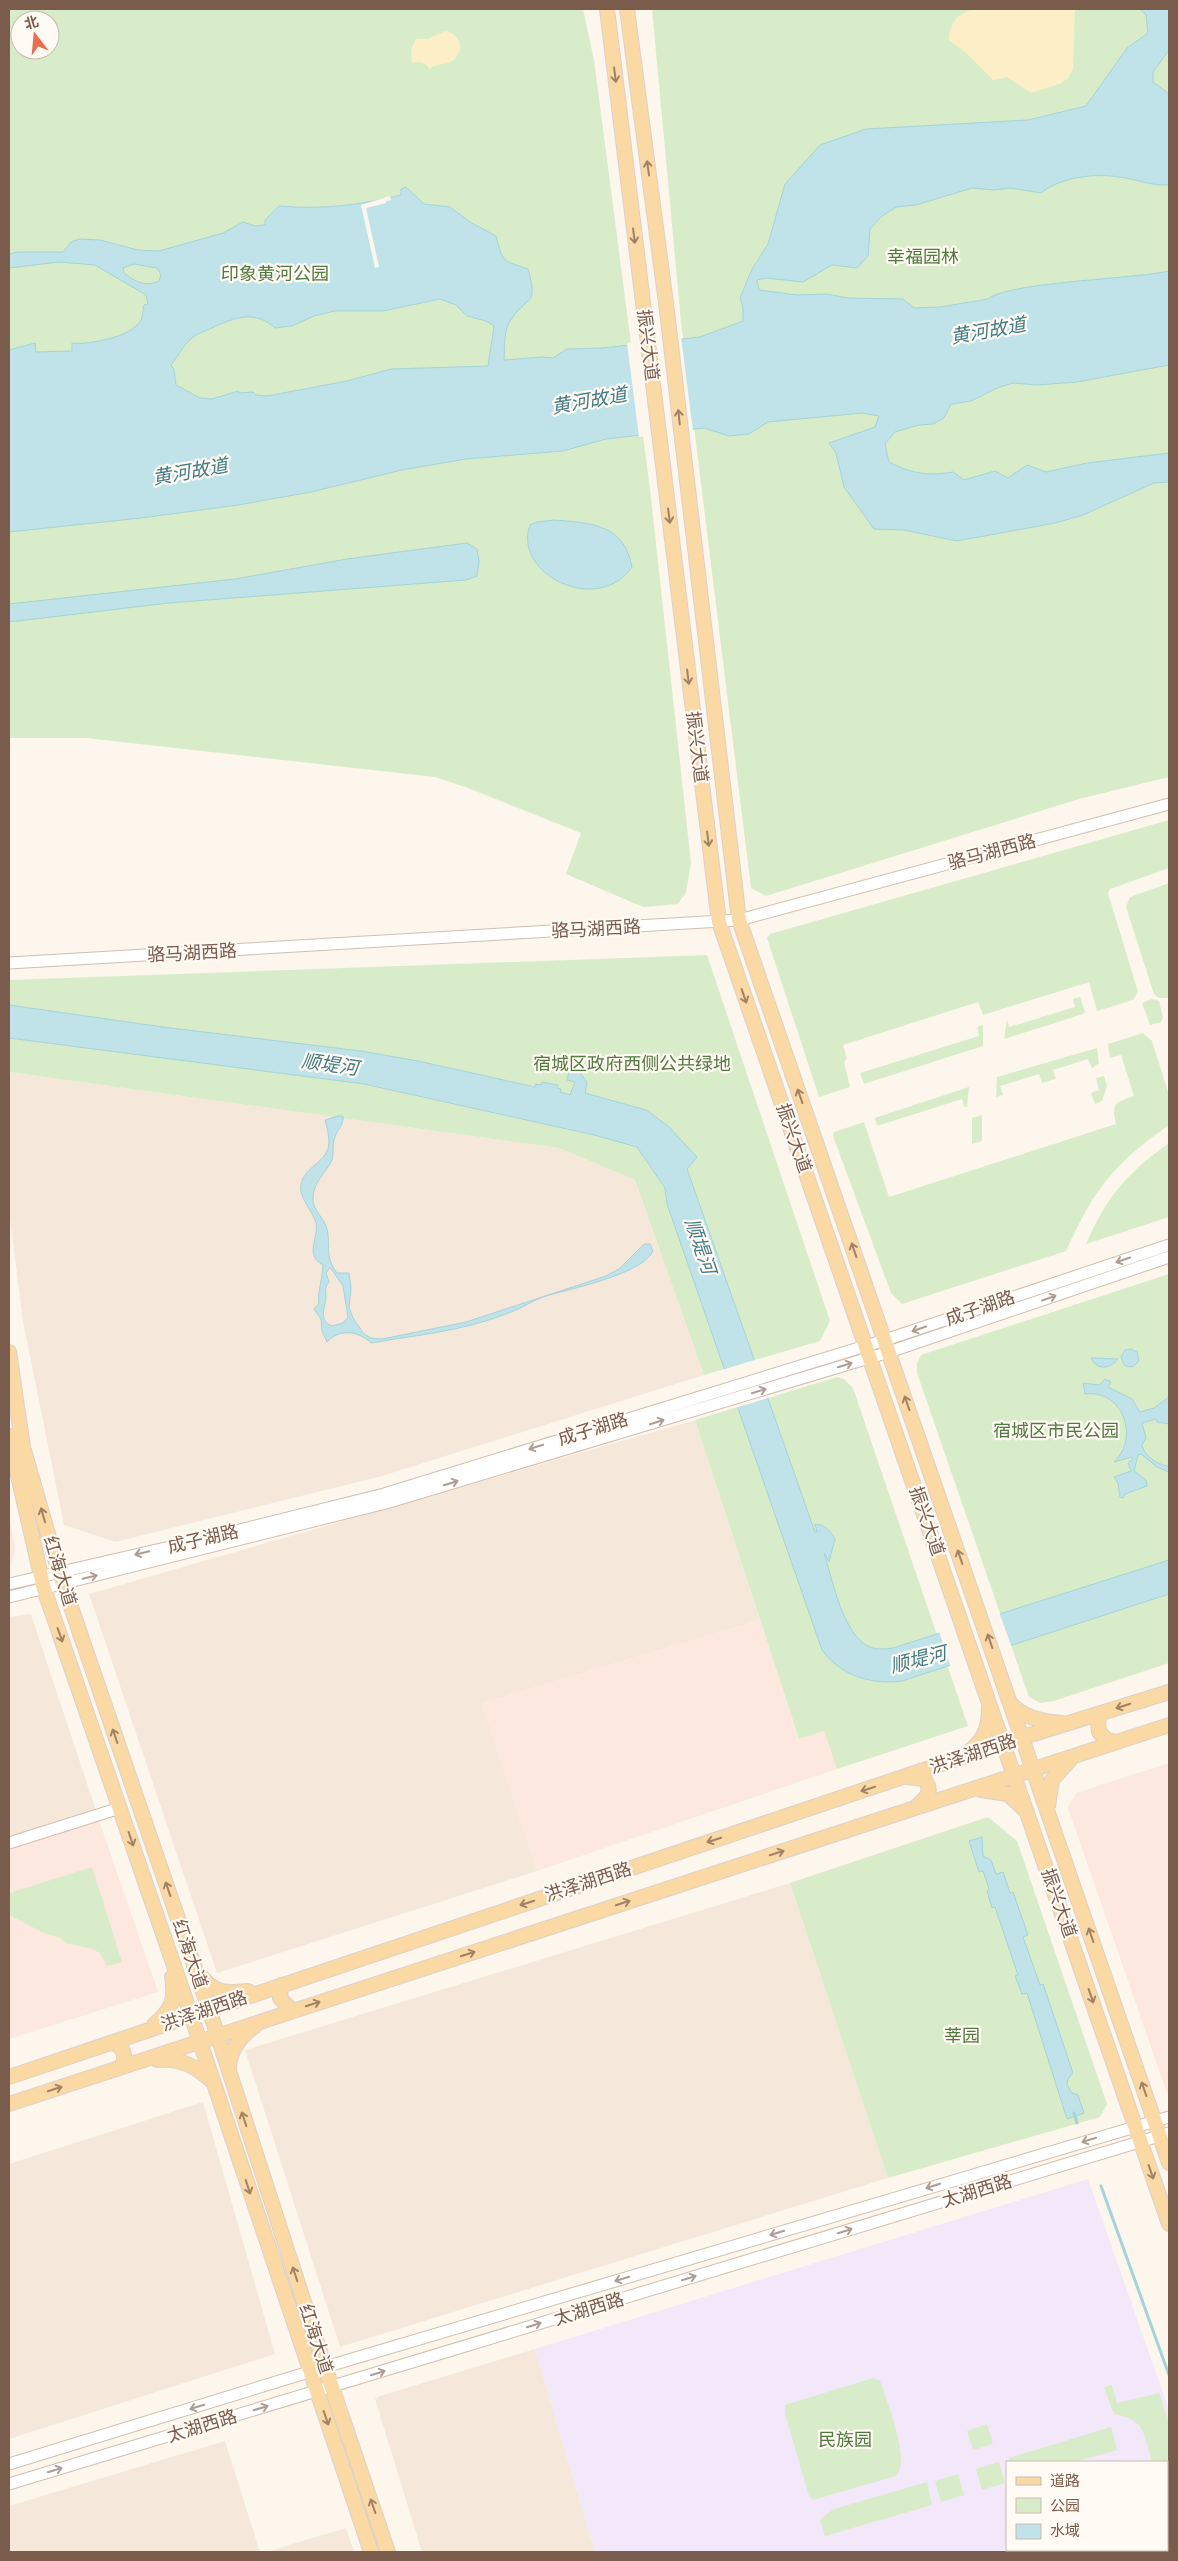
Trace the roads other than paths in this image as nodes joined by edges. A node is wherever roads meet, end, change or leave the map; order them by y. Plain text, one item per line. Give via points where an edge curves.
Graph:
1 (606, 9) edge
2 (628, 12) edge
3 (1169, 804) edge
4 (739, 920) junction
5 (719, 922) junction
6 (9, 963) edge
7 (1169, 1245) edge
8 (1169, 1257) edge
9 (887, 1346) junction
10 (9, 1352) edge
11 (868, 1352) junction
12 (9, 1436) edge
13 (61, 1578) junction
14 (43, 1582) junction
15 (9, 1584) edge
16 (9, 1597) edge
17 (1003, 1679) junction
18 (984, 1686) junction
19 (1169, 1692) edge
20 (989, 1699) junction
21 (1011, 1703) junction
22 (1102, 1713) junction
23 (1070, 1723) junction
24 (1169, 1725) edge
25 (1023, 1738) junction
26 (1117, 1742) junction
27 (1004, 1743) junction
28 (1073, 1757) junction
29 (961, 1758) junction
30 (1034, 1770) junction
31 (1016, 1775) junction
32 (902, 1777) junction
33 (972, 1790) junction
34 (120, 1808) junction
35 (914, 1808) junction
36 (1048, 1809) junction
37 (1029, 1815) junction
38 (1058, 1840) junction
39 (9, 1843) edge
40 (1040, 1846) junction
41 (168, 1946) junction
42 (195, 1967) junction
43 (276, 1987) junction
44 (209, 2009) junction
45 (292, 2011) junction
46 (191, 2015) junction
47 (264, 2020) junction
48 (150, 2029) junction
49 (217, 2035) junction
50 (200, 2041) junction
51 (112, 2042) junction
52 (1129, 2046) junction
53 (1110, 2050) junction
54 (136, 2062) junction
55 (119, 2068) junction
56 (228, 2070) junction
57 (9, 2077) edge
58 (213, 2082) junction
59 (9, 2104) edge
60 (1169, 2117) edge
61 (1155, 2121) junction
62 (1136, 2126) junction
63 (1164, 2134) edge
64 (1140, 2141) junction
65 (1169, 2163) edge
66 (1168, 2213) edge
67 (325, 2367) junction
68 (310, 2372) junction
69 (332, 2387) junction
70 (316, 2392) junction
71 (9, 2464) edge
72 (9, 2484) edge
73 (371, 2552) edge
74 (388, 2552) edge

1 -> 5 main road, 振兴大道
4 -> 2 main road, 振兴大道
3 - 4 street, 骆马湖西路
4 - 5 street, 骆马湖西路
9 -> 4 main road, 振兴大道
5 - 6 street, 骆马湖西路
5 -> 11 main road, 振兴大道
7 -> 9 street, 成子湖路
9 -> 8 street, 成子湖路
9 - 11 street, 成子湖路
17 -> 9 main road, 振兴大道
13 -> 10 main road, 红海大道 via 23,1447
11 -> 13 street, 成子湖路 via 793,1367 384,1494
13 -> 11 street, 成子湖路 via 386,1502 798,1380
11 - 18 main road, 振兴大道
12 - 14 main road, 红海大道
13 - 14 street, 成子湖路
42 -> 13 main road, 红海大道
14 - 15 street, 成子湖路
14 - 16 street, 成子湖路
14 -> 34 main road, 红海大道
17 - 18 main road via 996,1686
17 - 21 main road, 振兴大道
18 - 20 main road, 振兴大道
19 -> 22 main road, 洪泽湖西路
20 - 27 main road, 振兴大道
20 - 29 main road via 986,1731 976,1747
21 - 23 main road via 1038,1720
21 - 25 main road, 振兴大道
22 - 23 main road, 洪泽湖西路
22 - 26 main road via 1098,1720 1099,1732 1107,1740
23 - 25 main road, 洪泽湖西路
24 - 26 main road, 洪泽湖西路
25 - 27 main road, 洪泽湖西路
25 - 30 main road, 振兴大道
26 - 28 main road, 洪泽湖西路
27 - 29 main road, 洪泽湖西路
27 - 31 main road, 振兴大道
28 - 30 main road, 洪泽湖西路
28 - 36 main road via 1055,1774
29 - 32 main road, 洪泽湖西路
30 - 31 main road, 洪泽湖西路
30 - 36 main road, 振兴大道
31 - 33 main road, 洪泽湖西路
31 - 37 main road, 振兴大道
32 - 35 main road via 917,1777 928,1784 930,1790 926,1799
32 -> 43 main road, 洪泽湖西路
33 - 35 main road, 洪泽湖西路
33 - 37 main road via 1008,1794
34 - 39 street
34 -> 41 main road, 红海大道
45 -> 35 main road, 洪泽湖西路
36 - 38 main road, 振兴大道
37 - 40 main road, 振兴大道
38 - 40 main road via 1048,1838
52 -> 38 main road, 振兴大道
40 -> 53 main road, 振兴大道
41 - 46 main road, 红海大道
41 - 48 main road via 174,1998 165,2016
42 - 43 main road via 214,1990 233,1992
42 - 44 main road, 红海大道
43 - 44 main road, 洪泽湖西路
43 - 45 main road via 280,1998
44 - 46 main road, 洪泽湖西路
44 - 49 main road, 红海大道
45 - 47 main road, 洪泽湖西路
46 - 48 main road, 洪泽湖西路
46 - 50 main road, 红海大道
47 - 49 main road, 洪泽湖西路
47 - 56 main road via 240,2040 229,2056
48 - 51 main road, 洪泽湖西路
49 - 50 main road, 洪泽湖西路
49 - 56 main road, 红海大道
50 - 54 main road, 洪泽湖西路
50 - 58 main road, 红海大道
51 - 55 main road via 124,2051 124,2062
51 - 57 main road, 洪泽湖西路
52 - 53 main road via 1121,2058 1115,2057
61 -> 52 main road, 振兴大道
53 - 62 main road, 振兴大道
54 - 55 main road, 洪泽湖西路
54 - 58 main road via 183,2061
59 -> 55 main road, 洪泽湖西路
67 -> 56 main road, 红海大道
58 -> 68 main road, 红海大道
60 - 61 street, 太湖西路
61 - 62 street, 太湖西路
61 - 63 main road, 振兴大道
62 - 64 main road, 振兴大道
62 -> 67 street, 太湖西路
63 - 64 street, 太湖西路
63 - 65 main road, 振兴大道
64 -> 66 main road, 振兴大道
69 -> 64 street, 太湖西路
67 - 68 street, 太湖西路
67 - 69 main road, 红海大道
68 - 70 main road, 红海大道
68 -> 71 street, 太湖西路
69 - 70 street, 太湖西路
74 -> 69 main road, 红海大道
72 -> 70 street, 太湖西路
70 -> 73 main road, 红海大道

